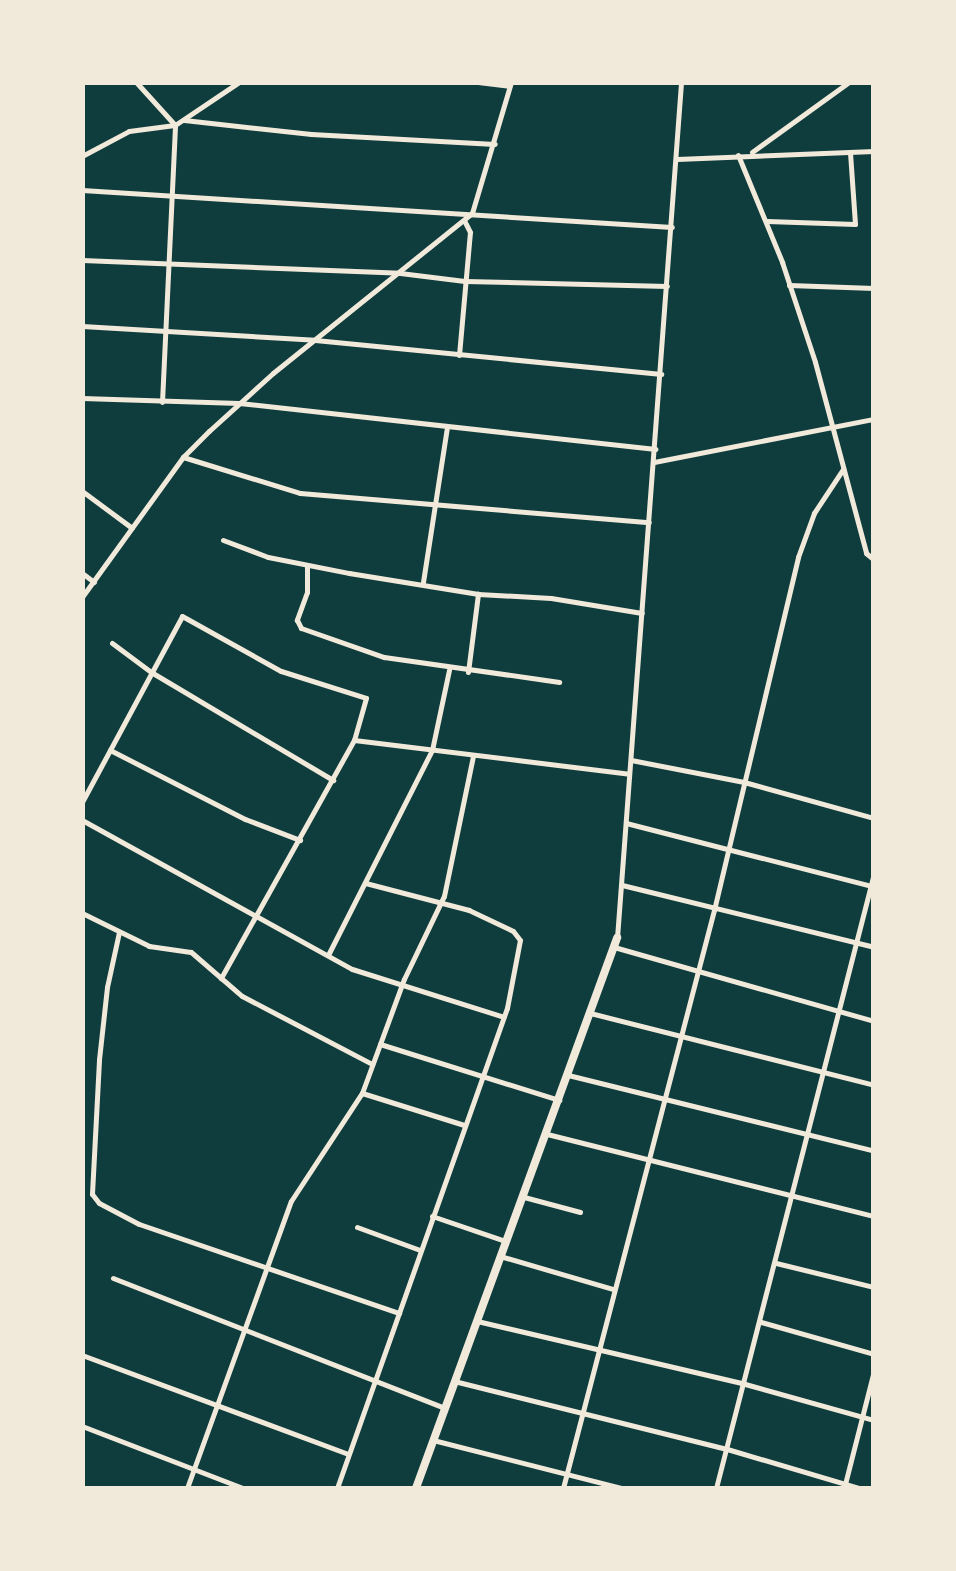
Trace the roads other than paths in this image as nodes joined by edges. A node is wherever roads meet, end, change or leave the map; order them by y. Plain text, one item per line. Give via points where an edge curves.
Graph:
1 (136, 82) edge
2 (478, 82) edge
3 (681, 82) edge
4 (849, 82) edge
5 (236, 83) edge
6 (511, 84) edge
7 (184, 120) junction
8 (174, 125) junction
9 (495, 144) junction
10 (874, 151) edge
11 (850, 153) junction
12 (750, 154) junction
13 (738, 155) junction
14 (82, 156) edge
15 (677, 160) junction
16 (82, 190) edge
17 (173, 194) junction
18 (472, 213) junction
19 (464, 220) junction
20 (767, 222) junction
21 (672, 227) junction
22 (82, 260) edge
23 (170, 263) junction
24 (400, 273) junction
25 (465, 281) junction
26 (790, 285) junction
27 (667, 286) junction
28 (874, 288) edge
29 (82, 326) edge
30 (166, 331) junction
31 (315, 340) junction
32 (459, 354) junction
33 (661, 374) junction
34 (82, 398) edge
35 (162, 402) junction
36 (239, 403) junction
37 (874, 419) edge
38 (447, 426) junction
39 (832, 428) junction
40 (655, 449) junction
41 (184, 457) junction
42 (654, 462) junction
43 (842, 469) junction
44 (82, 491) edge
45 (437, 503) junction
46 (649, 522) junction
47 (133, 528) junction
48 (223, 540) dead end
49 (874, 560) edge
50 (307, 564) junction
51 (82, 573) edge
52 (94, 582) junction
53 (423, 582) junction
54 (478, 594) junction
55 (82, 598) edge
56 (642, 613) junction
57 (112, 642) dead end
58 (449, 668) junction
59 (151, 672) junction
60 (468, 672) junction
61 (559, 682) dead end
62 (354, 740) junction
63 (110, 750) junction
64 (432, 750) junction
65 (473, 756) junction
66 (631, 760) junction
67 (630, 774) junction
68 (333, 780) junction
69 (744, 782) junction
70 (82, 802) edge
71 (874, 818) edge
72 (82, 820) edge
73 (626, 823) junction
74 (300, 840) junction
75 (728, 848) junction
76 (874, 873) edge
77 (365, 883) junction
78 (622, 885) junction
79 (872, 886) edge
80 (441, 902) junction
81 (714, 910) junction
82 (82, 913) edge
83 (258, 914) junction
84 (119, 932) junction
85 (855, 942) junction
86 (616, 943) junction
87 (874, 947) edge
88 (328, 954) junction
89 (697, 972) junction
90 (221, 978) junction
91 (401, 987) junction
92 (838, 1010) junction
93 (590, 1013) junction
94 (504, 1017) junction
95 (874, 1021) edge
96 (680, 1038) junction
97 (380, 1044) junction
98 (372, 1064) junction
99 (824, 1070) junction
100 (483, 1075) junction
101 (568, 1075) junction
102 (874, 1085) edge
103 (362, 1093) junction
104 (665, 1096) junction
105 (558, 1100) junction
106 (82, 1109) edge
107 (96, 1110) junction
108 (465, 1125) junction
109 (546, 1134) junction
110 (808, 1136) junction
111 (874, 1151) edge
112 (648, 1161) junction
113 (794, 1196) junction
114 (524, 1197) junction
115 (580, 1212) dead end
116 (432, 1216) junction
117 (874, 1216) edge
118 (357, 1227) dead end
119 (506, 1241) junction
120 (420, 1250) junction
121 (500, 1256) junction
122 (776, 1263) junction
123 (267, 1267) junction
124 (113, 1278) dead end
125 (874, 1288) edge
126 (613, 1290) junction
127 (399, 1314) junction
128 (477, 1321) junction
129 (761, 1322) junction
130 (246, 1330) junction
131 (600, 1349) junction
132 (874, 1354) edge
133 (82, 1355) edge
134 (874, 1370) edge
135 (375, 1380) junction
136 (454, 1381) junction
137 (746, 1384) junction
138 (218, 1404) junction
139 (444, 1408) junction
140 (585, 1412) junction
141 (862, 1416) junction
142 (874, 1420) edge
143 (82, 1426) edge
144 (433, 1440) junction
145 (728, 1449) junction
146 (348, 1454) junction
147 (194, 1469) junction
148 (568, 1476) junction
149 (844, 1486) edge
150 (187, 1488) edge
151 (243, 1488) edge
152 (336, 1488) edge
153 (416, 1488) edge
154 (563, 1488) edge
155 (621, 1488) edge
156 (716, 1488) edge
157 (859, 1488) edge

1 - 8 street
2 - 6 street
3 - 15 street
4 - 12 street
5 - 7 street
6 - 9 street
7 - 8 street
7 - 9 street
8 - 14 street via 129,131
8 - 17 street
9 - 18 street
10 - 11 street
11 - 12 street
11 - 20 street via 854,224
12 - 13 street
13 - 15 street
13 - 20 street
15 - 21 street
16 - 17 street
17 - 18 street
17 - 23 street
18 - 19 street
18 - 21 street
19 - 24 street
19 - 25 street via 470,228
20 - 26 street
21 - 27 street
22 - 23 street
23 - 24 street
23 - 30 street
24 - 25 street
24 - 31 street
25 - 27 street
25 - 32 street
26 - 28 street
26 - 39 street
27 - 33 street
29 - 30 street
30 - 31 street
30 - 35 street
31 - 32 street
31 - 36 street
32 - 33 street
33 - 40 street
34 - 35 street
35 - 36 street
36 - 38 street
36 - 41 street
37 - 39 street
38 - 40 street
38 - 45 street
39 - 42 street
39 - 43 street
40 - 42 street
41 - 45 street via 300,493
41 - 47 street
42 - 46 street
43 - 49 street
43 - 69 street via 804,535
44 - 47 street
45 - 46 street
45 - 53 street
46 - 56 street
47 - 52 street
48 - 50 street
50 - 53 street
50 - 58 street via 301,628 358,652
51 - 52 street
52 - 55 street
53 - 54 street
54 - 56 street
54 - 60 street
56 - 66 street
57 - 59 street
58 - 60 street
58 - 64 street
59 - 62 street via 179,619 189,619 281,671 366,698
59 - 63 street
59 - 68 street
60 - 61 street
62 - 64 street
62 - 68 street
63 - 70 street
63 - 74 street
64 - 65 street
64 - 77 street
65 - 67 street
65 - 80 street
66 - 67 street
66 - 69 street
67 - 73 street
68 - 74 street
69 - 71 street
69 - 75 street
72 - 83 street
73 - 75 street
73 - 78 street
74 - 83 street
75 - 79 street
75 - 81 street
76 - 79 street
77 - 80 street
77 - 88 street
78 - 81 street
78 - 86 street
79 - 85 street
80 - 91 street
80 - 94 street via 518,935
81 - 85 street
81 - 89 street
82 - 84 street
83 - 88 street
83 - 90 street
84 - 90 street via 149,946 191,952
84 - 107 street
85 - 87 street
85 - 92 street
86 - 89 street
86 - 93 street
88 - 91 street
89 - 92 street
89 - 96 street
90 - 98 street via 280,1018
91 - 94 street
91 - 97 street
92 - 95 street
92 - 99 street
93 - 96 street
93 - 101 street
94 - 100 street
96 - 99 street
96 - 104 street
97 - 98 street
97 - 100 street
98 - 103 street
99 - 102 street
99 - 110 street
100 - 105 street
100 - 108 street
101 - 104 street
101 - 105 street
103 - 108 street
103 - 123 street via 298,1186
104 - 110 street
104 - 112 street
105 - 109 street
106 - 107 street
107 - 123 street via 92,1194 99,1203 138,1224
108 - 116 street
109 - 112 street
109 - 114 street
110 - 111 street
110 - 113 street
112 - 113 street
112 - 126 street
113 - 117 street
113 - 122 street
114 - 115 street
114 - 119 street
116 - 119 street
116 - 120 street
118 - 120 street
119 - 121 street
120 - 127 street
121 - 126 street
121 - 128 street
122 - 125 street
122 - 129 street
123 - 127 street
123 - 130 street
124 - 130 street
126 - 131 street
127 - 135 street
128 - 131 street
128 - 136 street
129 - 132 street
129 - 137 street
130 - 135 street
130 - 138 street
131 - 137 street
131 - 140 street
133 - 138 street
134 - 141 street
135 - 139 street
135 - 146 street
136 - 139 street
136 - 140 street
137 - 141 street
137 - 145 street
138 - 146 street
138 - 147 street
139 - 144 street
140 - 145 street
140 - 148 street
141 - 142 street
141 - 149 street
143 - 147 street
144 - 148 street
144 - 153 street
145 - 149 street
145 - 156 street
146 - 152 street
147 - 150 street
147 - 151 street
148 - 154 street
148 - 155 street
149 - 157 street

